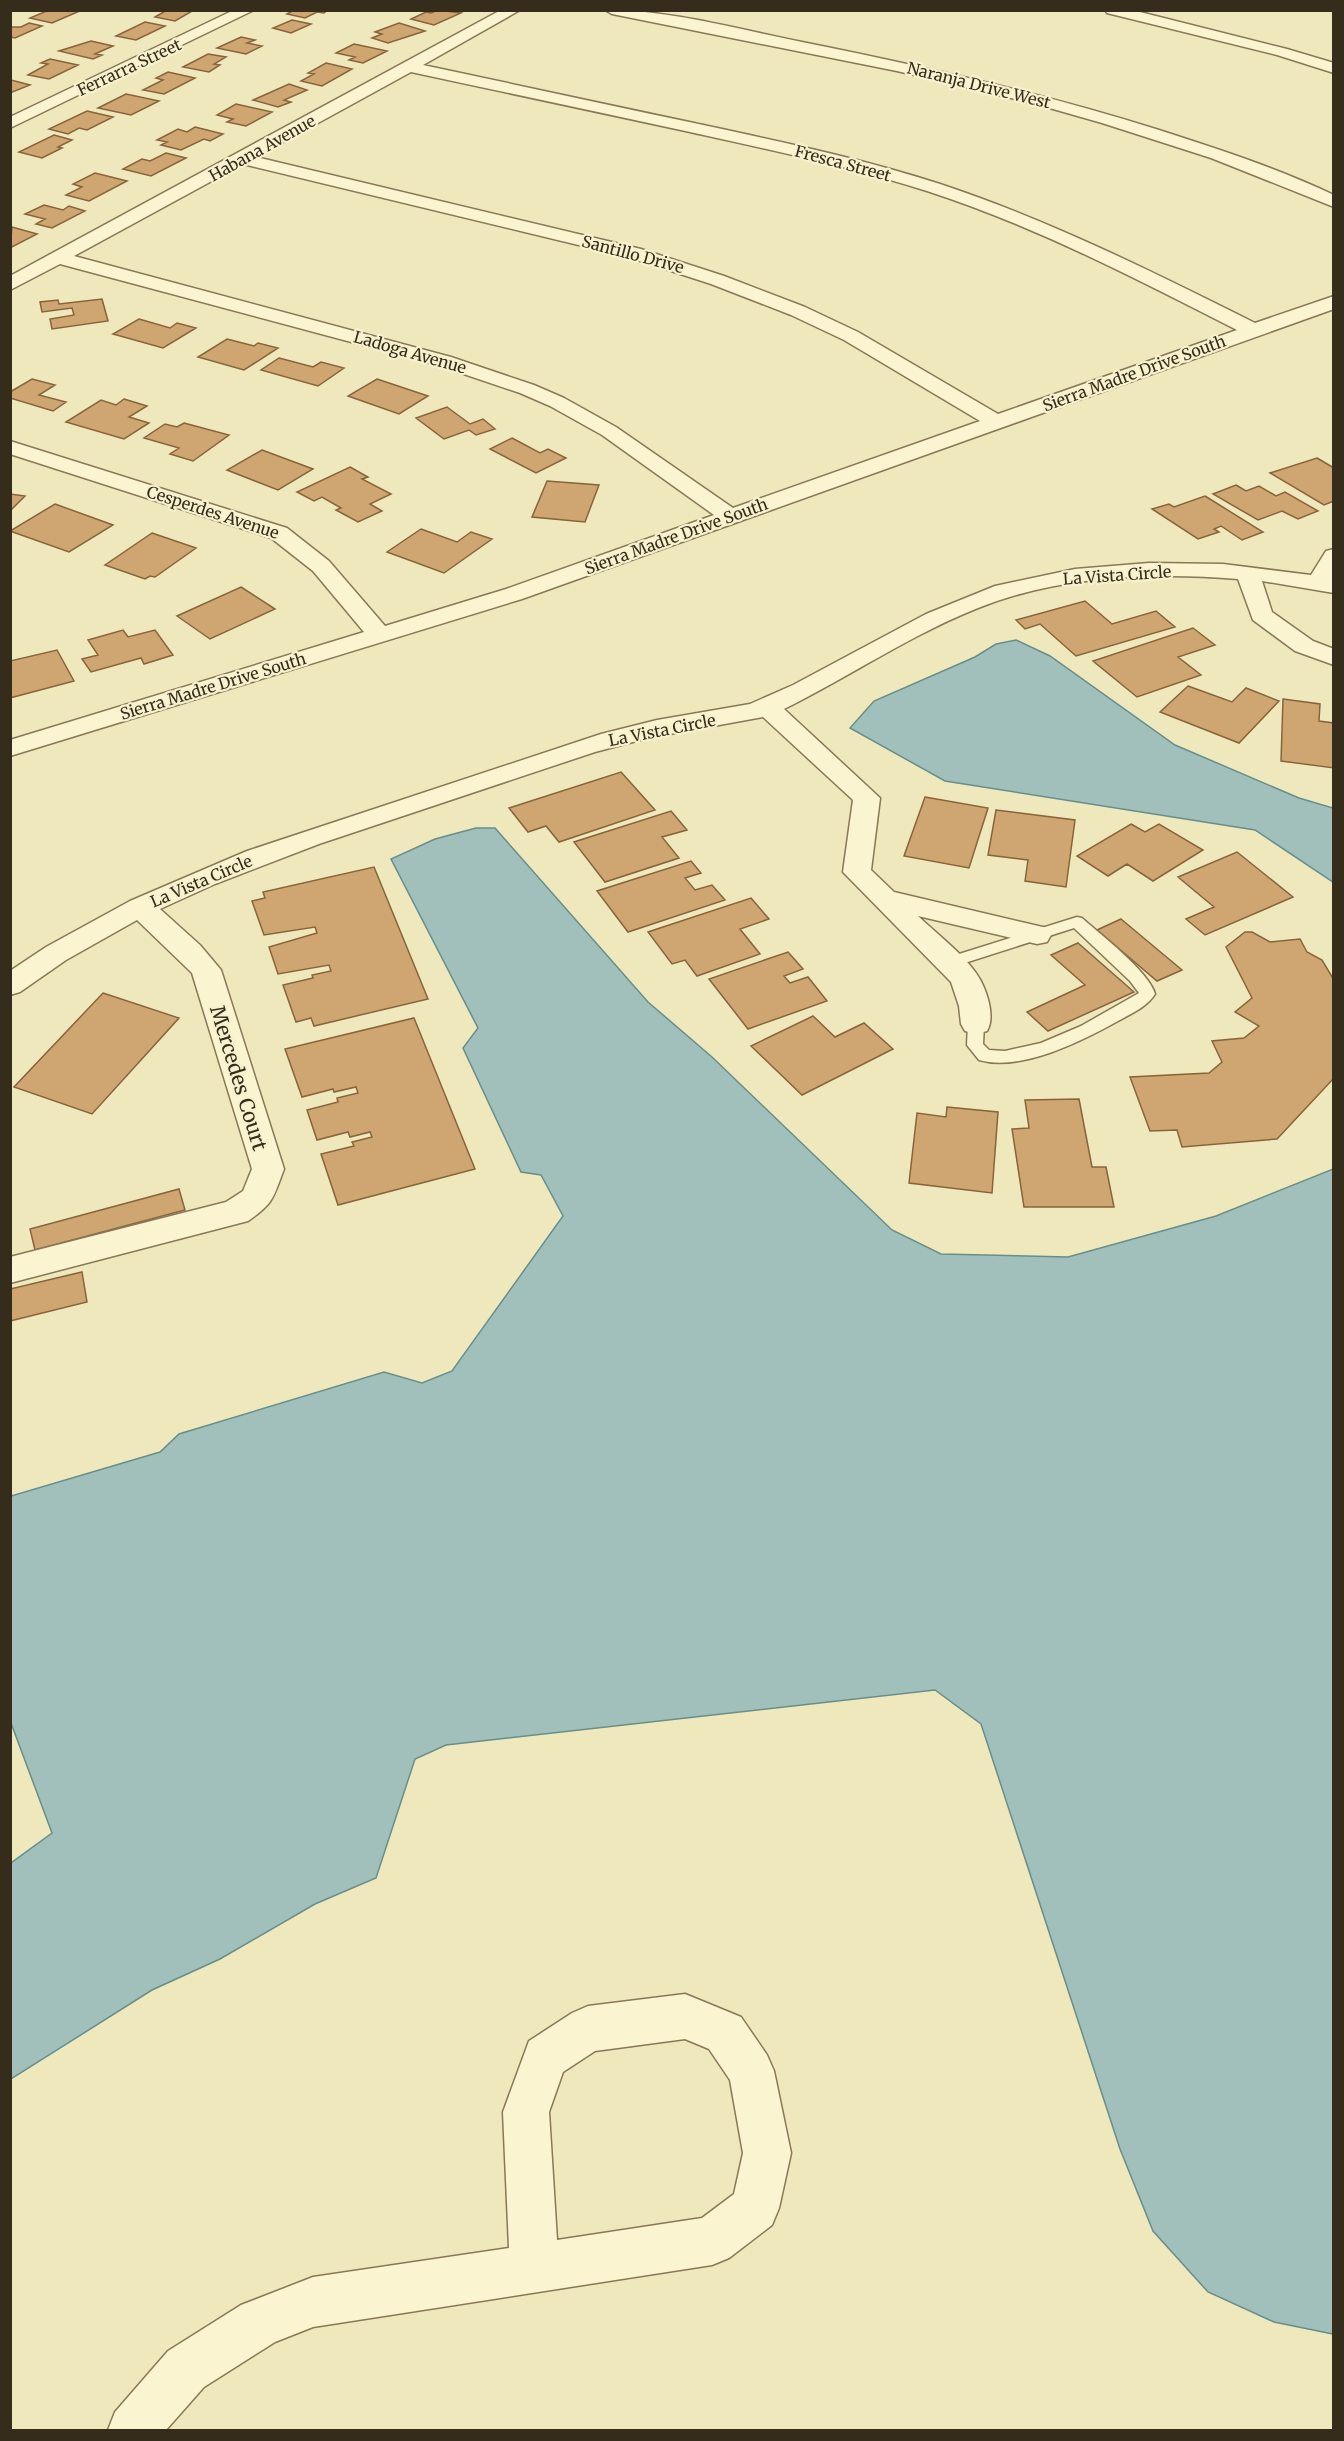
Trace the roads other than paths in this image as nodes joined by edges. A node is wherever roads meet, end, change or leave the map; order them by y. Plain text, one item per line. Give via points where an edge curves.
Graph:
1 (247, 10) edge
2 (513, 10) edge
3 (612, 10) edge
4 (1112, 10) edge
5 (409, 67) junction
6 (1334, 68) edge
7 (10, 123) edge
8 (242, 159) junction
9 (1334, 202) edge
10 (60, 258) junction
11 (10, 285) edge
12 (1334, 302) edge
13 (1253, 330) junction
14 (996, 422) junction
15 (10, 447) edge
16 (729, 516) junction
17 (1334, 556) edge
18 (1248, 573) junction
19 (1326, 584) edge
20 (380, 635) junction
21 (1334, 658) edge
22 (767, 706) junction
23 (10, 748) edge
24 (885, 900) junction
25 (140, 907) junction
26 (1037, 935) junction
27 (950, 963) junction
28 (10, 986) edge
29 (976, 1024) joint
30 (10, 1270) edge
31 (534, 2267) junction
32 (133, 2430) edge

1 - 7 street, Ferrarra Street
2 - 5 street, Habana Avenue
3 - 9 street, Naranja Drive West via 922,71 1049,102 1230,159
4 - 6 street
5 - 8 street, Habana Avenue
5 - 13 street, Fresca Street via 769,144 968,199 1061,236
8 - 10 street, Habana Avenue
8 - 14 street, Santillo Drive via 691,270 770,299 854,338
10 - 11 street, Habana Avenue
10 - 16 street, Ladoga Avenue via 444,361 527,389 609,431
12 - 13 street, Sierra Madre Drive South
13 - 14 street, Sierra Madre Drive South
14 - 16 street, Sierra Madre Drive South
15 - 20 street, Cesperdes Avenue via 279,533 312,557
16 - 20 street, Sierra Madre Drive South via 514,594
17 - 19 street
18 - 19 street, La Vista Circle
18 - 21 street via 1261,615 1304,646
18 - 22 street, La Vista Circle via 1213,569 1120,572 1035,582 967,604
20 - 23 street, Sierra Madre Drive South
22 - 24 street via 867,798 857,872
22 - 25 street, La Vista Circle via 730,717 613,738 356,822 229,868
24 - 26 street
24 - 27 street
25 - 28 street, La Vista Circle via 41,963
25 - 30 street, Mercedes Court via 206,969 268,1169 256,1199 236,1212
26 - 27 lane
26 - 29 lane via 1077,922 1136,977 1147,994 1094,1028 1023,1054 994,1057 980,1052 975,1045
27 - 29 street via 964,978
31 - 31 street via 712,2241 755,2208 767,2153 751,2071 725,2033 685,2016 588,2029 545,2058 526,2112
31 - 32 street via 313,2302 259,2323 186,2369

